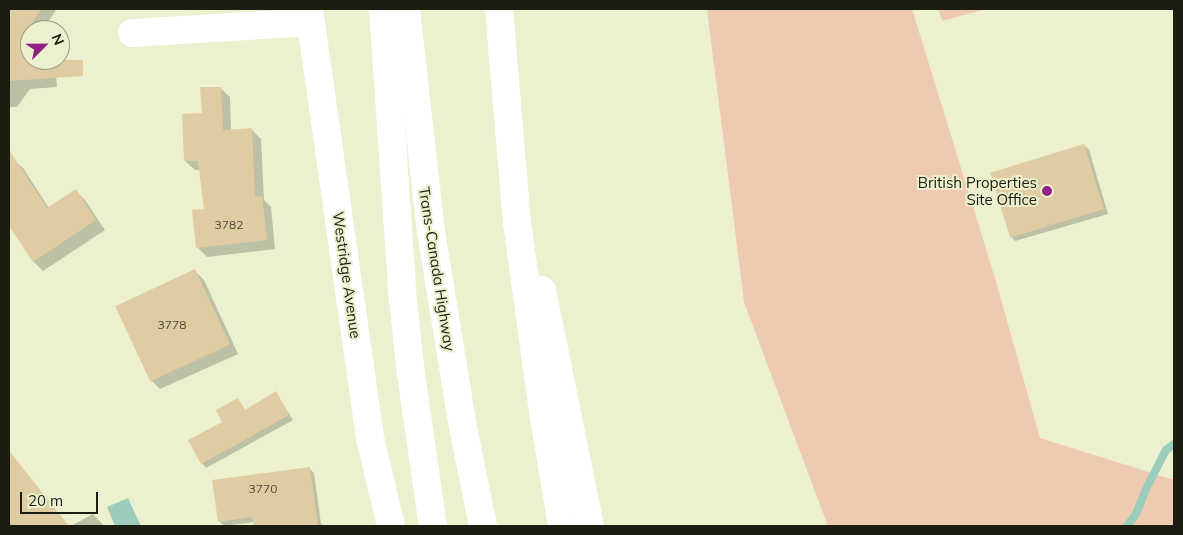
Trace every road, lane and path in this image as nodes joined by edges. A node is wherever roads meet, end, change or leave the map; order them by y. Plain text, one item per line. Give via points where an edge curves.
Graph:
1 (383, 9) edge
2 (406, 9) edge
3 (499, 9) edge
4 (309, 16) edge
5 (132, 34) dead end
6 (507, 127) junction
7 (391, 526) edge
8 (433, 526) edge
9 (483, 526) edge
10 (562, 526) edge
11 (590, 526) edge

1 - 8 main road via 402,291
2 - 9 main road, Trans-Canada Highway via 431,232
3 - 6 main road
4 - 5 main road, Westridge Avenue
4 - 7 main road, Westridge Avenue via 371,442
6 - 10 main road via 529,316
6 - 11 main road

